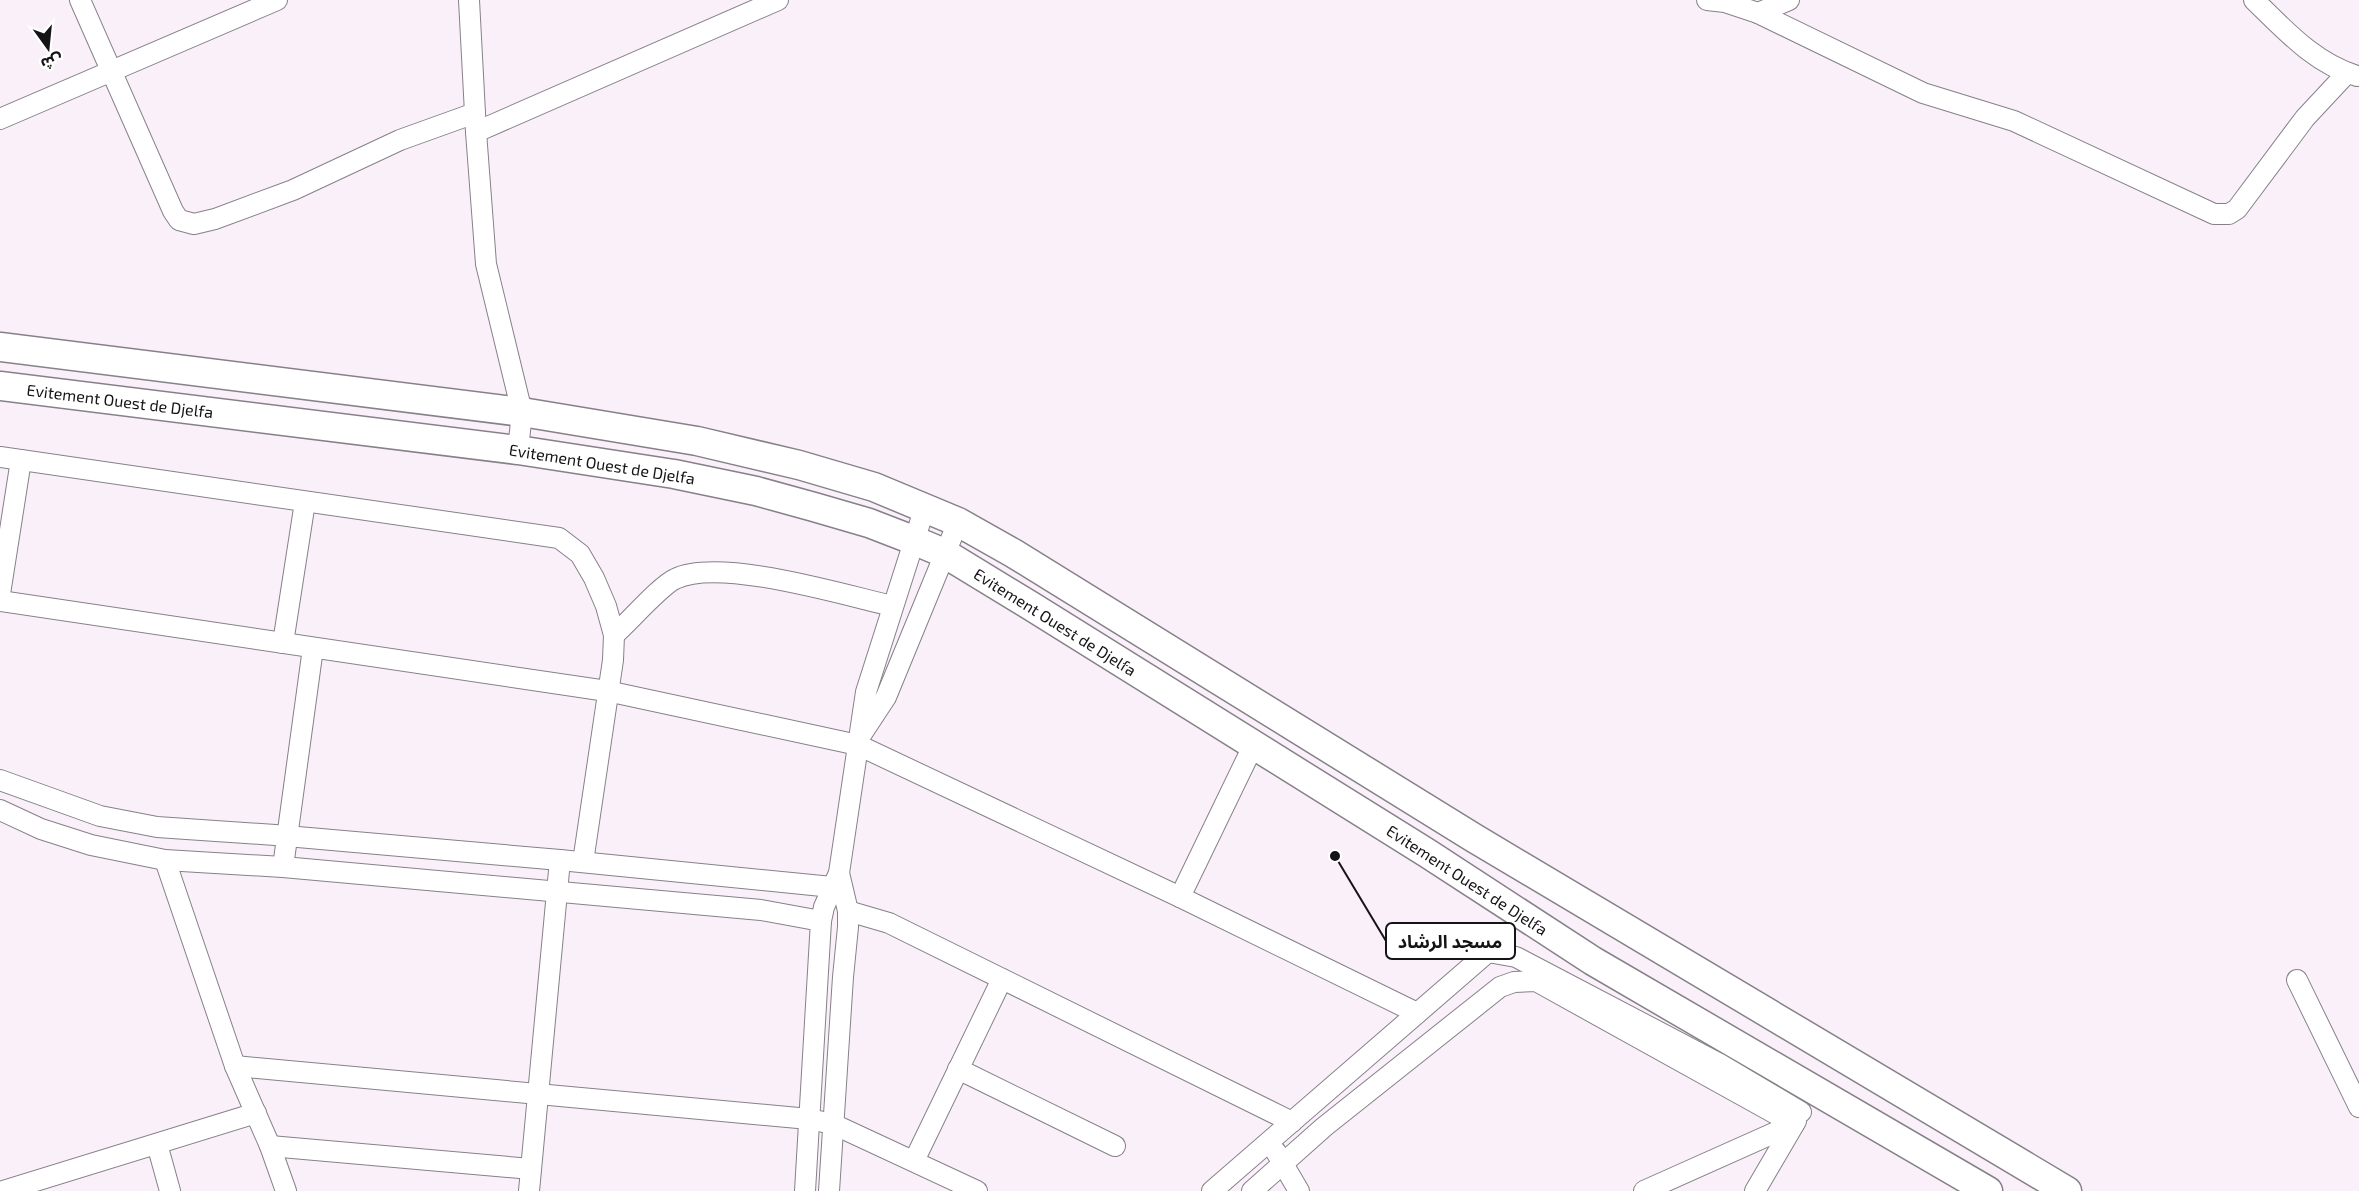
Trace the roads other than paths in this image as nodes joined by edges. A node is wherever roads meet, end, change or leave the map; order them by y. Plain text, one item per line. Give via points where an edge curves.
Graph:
1 (80, 0) edge
2 (277, 0) edge
3 (469, 0) edge
4 (778, 0) edge
5 (1707, 0) edge
6 (1789, 0) edge
7 (2254, 0) edge
8 (1758, 13) junction
9 (111, 72) junction
10 (2353, 75) edge
11 (0, 119) edge
12 (475, 122) junction
13 (0, 347) edge
14 (0, 386) edge
15 (522, 412) junction
16 (518, 450) junction
17 (0, 457) edge
18 (21, 460) junction
19 (305, 502) junction
20 (925, 507) junction
21 (958, 522) junction
22 (913, 540) junction
23 (944, 553) junction
24 (0, 594) edge
25 (0, 601) edge
26 (892, 606) junction
27 (615, 635) junction
28 (283, 644) junction
29 (313, 648) junction
30 (607, 691) junction
31 (860, 740) junction
32 (1253, 746) junction
33 (0, 780) edge
34 (0, 810) edge
35 (288, 837) junction
36 (165, 860) junction
37 (561, 860) junction
38 (583, 862) junction
39 (284, 867) junction
40 (836, 880) junction
41 (558, 892) junction
42 (1180, 897) junction
43 (848, 911) junction
44 (821, 921) junction
45 (1002, 979) junction
46 (2297, 980) dead end
47 (1417, 1013) junction
48 (235, 1066) junction
49 (958, 1069) junction
50 (537, 1093) junction
51 (2359, 1107) edge
52 (1803, 1109) junction
53 (256, 1113) junction
54 (808, 1119) junction
55 (1292, 1122) junction
56 (834, 1124) junction
57 (1270, 1141) junction
58 (157, 1144) junction
59 (270, 1146) junction
60 (1116, 1146) dead end
61 (914, 1161) junction
62 (1283, 1163) junction
63 (531, 1169) junction
64 (15, 1189) edge
65 (170, 1191) edge
66 (286, 1191) edge
67 (529, 1191) edge
68 (805, 1191) edge
69 (829, 1191) edge
70 (977, 1191) edge
71 (1212, 1191) edge
72 (1252, 1191) edge
73 (1299, 1191) edge
74 (1644, 1191) edge
75 (1755, 1191) edge
76 (1988, 1191) edge
77 (2067, 1191) edge

1 - 9 street
2 - 9 street
3 - 12 street
4 - 12 street
5 - 8 street
6 - 8 street
7 - 10 street via 2309,52
8 - 10 street via 1923,93 2014,121 2214,214 2229,214 2237,209 2305,118
9 - 11 street
9 - 12 street via 173,211 179,220 194,224 293,190 400,140
12 - 15 street via 486,264
13 - 15 highway
14 - 16 highway, Evitement Ouest de Djelfa
15 - 16 street
15 - 20 highway via 697,441 799,465
16 - 22 highway, Evitement Ouest de Djelfa via 756,491 869,523
17 - 18 street
18 - 19 street
18 - 24 street
19 - 27 street via 559,538 580,554 594,578
19 - 28 street
20 - 21 highway
20 - 22 street
21 - 23 street
21 - 77 highway via 1474,838
22 - 23 highway, Evitement Ouest de Djelfa
22 - 26 street
23 - 31 street via 886,697
23 - 32 highway, Evitement Ouest de Djelfa
25 - 28 street
26 - 27 street via 774,578 692,573 674,579
26 - 31 street via 866,692
27 - 30 street
28 - 29 street
29 - 30 street
29 - 35 street
30 - 31 street
30 - 38 street
31 - 40 street
31 - 42 street
32 - 42 street
32 - 52 highway, Evitement Ouest de Djelfa via 1593,960
33 - 35 street via 100,816 157,827
34 - 36 street via 41,829 91,845
35 - 37 street
35 - 39 street
36 - 39 street
36 - 48 street
37 - 38 street
37 - 41 street
38 - 40 street
39 - 41 street
40 - 43 street
40 - 44 street
41 - 44 street via 761,910
41 - 50 street
42 - 47 street
43 - 45 street via 889,923
43 - 56 street
44 - 54 street
45 - 49 street
45 - 55 street
46 - 51 street
47 - 52 street via 1488,952 1516,957
47 - 55 street
48 - 50 street
48 - 53 street
49 - 60 street
49 - 61 street
50 - 54 street
50 - 63 street
52 - 62 street via 1536,981 1514,982 1500,987
52 - 74 street
52 - 75 street
52 - 76 highway, Evitement Ouest de Djelfa
53 - 58 street
53 - 59 street
54 - 56 street
54 - 68 street
55 - 57 street
56 - 61 street
56 - 69 street
57 - 62 street
57 - 71 street
58 - 64 street
58 - 65 street
59 - 63 street
59 - 66 street
61 - 70 street
62 - 72 street
62 - 73 street
63 - 67 street

